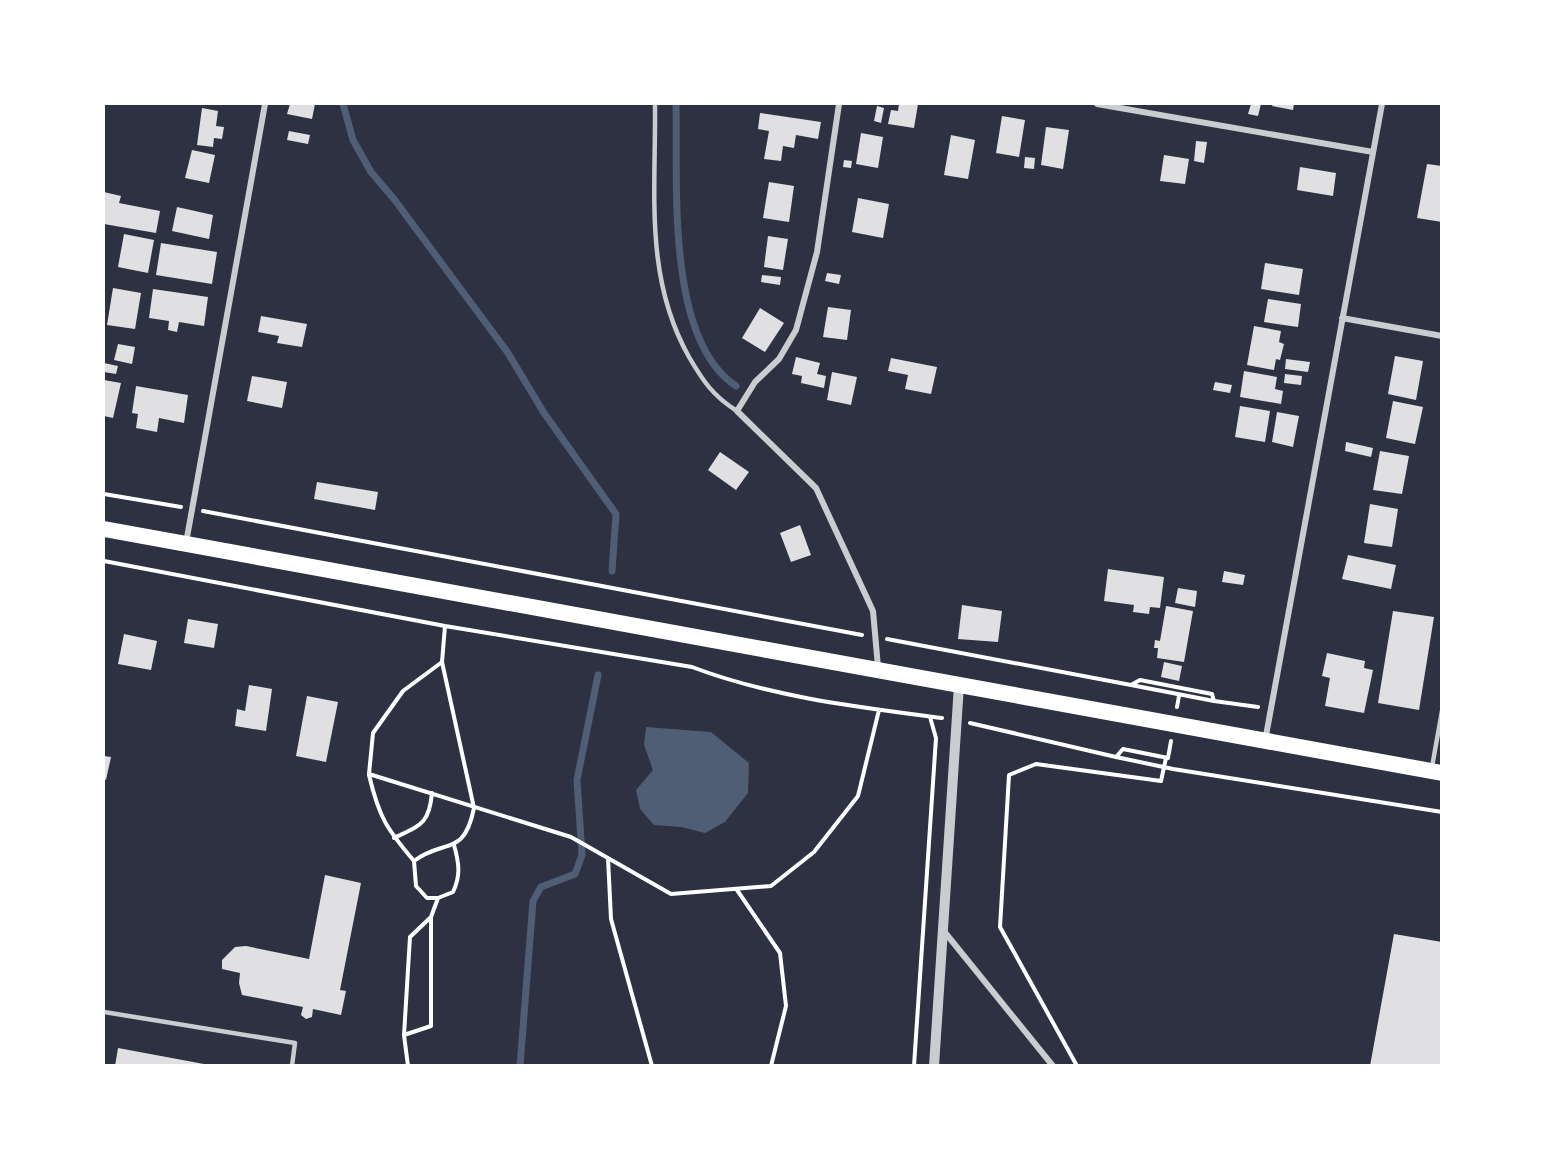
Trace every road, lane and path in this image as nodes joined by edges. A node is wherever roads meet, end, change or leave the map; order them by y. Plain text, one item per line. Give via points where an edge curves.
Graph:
1 (265, 104) edge
2 (655, 104) edge
3 (839, 104) edge
4 (1097, 104) edge
5 (1382, 104) edge
6 (1373, 152) junction
7 (1342, 318) junction
8 (1442, 336) edge
9 (736, 411) junction
10 (104, 494) edge
11 (192, 509) junction
12 (104, 529) edge
13 (186, 544) junction
14 (104, 561) edge
15 (445, 626) junction
16 (875, 637) junction
17 (442, 662) junction
18 (878, 671) junction
19 (959, 685) junction
20 (1131, 685) junction
21 (1214, 701) junction
22 (1270, 709) junction
23 (879, 710) junction
24 (1442, 711) edge
25 (930, 717) junction
26 (957, 720) junction
27 (1265, 741) junction
28 (1152, 756) dead end
29 (1116, 757) junction
30 (1166, 758) dead end
31 (1436, 772) edge
32 (369, 774) junction
33 (432, 793) junction
34 (474, 808) junction
35 (1442, 812) edge
36 (394, 838) junction
37 (454, 845) junction
38 (608, 858) junction
39 (414, 861) junction
40 (737, 890) junction
41 (438, 897) junction
42 (431, 917) junction
43 (943, 929) junction
44 (104, 1012) edge
45 (404, 1035) junction
46 (292, 1065) edge
47 (408, 1065) edge
48 (652, 1065) edge
49 (771, 1065) edge
50 (914, 1065) edge
51 (934, 1065) edge
52 (1053, 1065) edge
53 (1077, 1065) edge

1 - 11 street
2 - 9 lane via 656,260 664,299 676,334 694,366 716,398
3 - 9 street via 817,252 796,330 779,359 755,382
4 - 6 street
5 - 6 street
6 - 7 street
7 - 8 street
7 - 22 street
9 - 16 street via 816,488 873,611
10 - 11 path
11 - 13 street
11 - 16 path
12 - 13 highway
13 - 18 highway
14 - 15 path
15 - 17 path
15 - 23 path via 692,668 724,680
16 - 18 street
16 - 20 path
17 - 32 path via 403,691 373,733
17 - 34 path
18 - 19 highway
19 - 26 street
19 - 27 highway
20 - 21 path
20 - 21 path via 1140,680 1212,694
21 - 22 path
22 - 27 street
23 - 25 path
23 - 40 path via 858,796 814,852 771,886
24 - 31 lane
25 - 26 path
25 - 50 path via 936,738
26 - 29 path
26 - 43 street
27 - 31 highway
28 - 29 path via 1123,749
29 - 35 path
30 - 53 path via 1161,781 1036,764 1009,776 1000,927
32 - 33 path
32 - 36 path via 377,806
33 - 34 path
33 - 36 path via 430,813 419,825
34 - 37 path via 470,828
34 - 38 path via 571,837
36 - 39 path
37 - 39 path via 427,851
37 - 41 path via 459,878 453,892
38 - 40 path via 671,894
38 - 48 path via 611,919
39 - 41 path via 416,886 427,898
40 - 49 path via 780,953 786,1006
41 - 42 path
42 - 45 path via 411,937
42 - 45 path via 431,1026
43 - 51 street
43 - 52 street
44 - 46 lane via 295,1042
45 - 47 path

